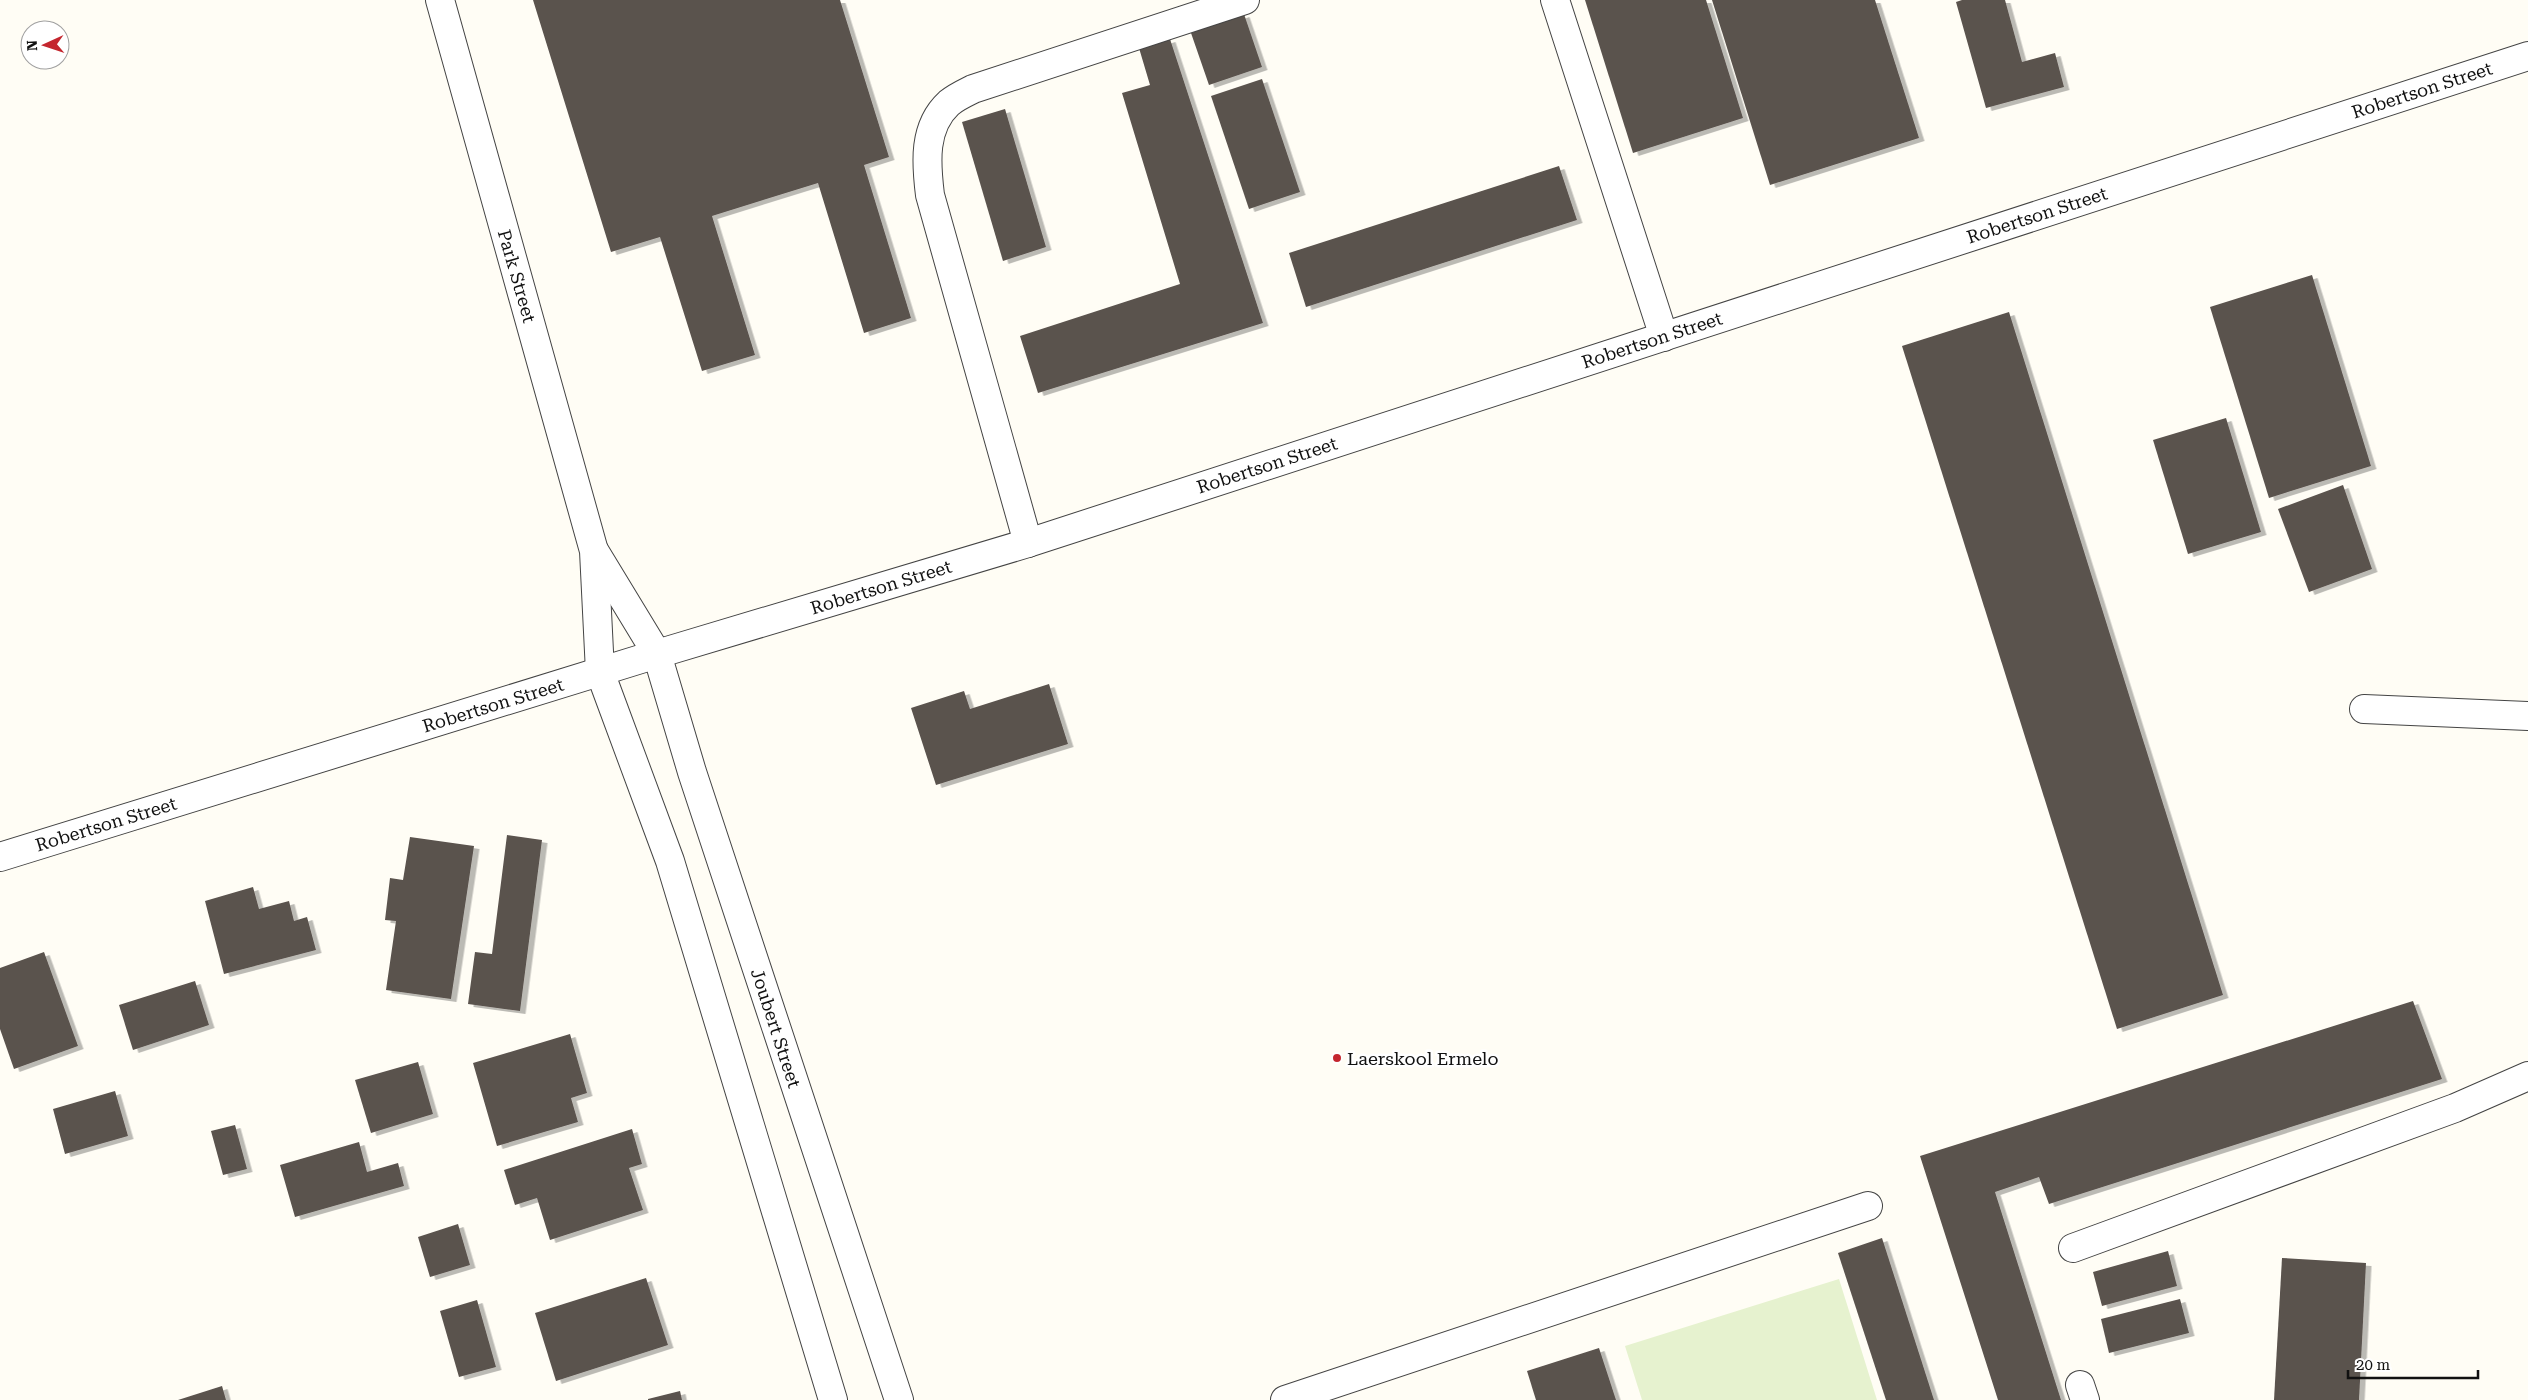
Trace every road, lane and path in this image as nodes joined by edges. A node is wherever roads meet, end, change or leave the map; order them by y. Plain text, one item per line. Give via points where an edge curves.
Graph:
1 (440, 0) edge
2 (1245, 0) edge
3 (1555, 0) edge
4 (2528, 56) edge
5 (1664, 336) junction
6 (1028, 543) junction
7 (594, 551) junction
8 (658, 654) junction
9 (600, 672) junction
10 (2364, 709) dead end
11 (2528, 716) edge
12 (0, 857) edge
13 (2528, 1076) edge
14 (1868, 1206) dead end
15 (2073, 1248) dead end
16 (833, 1400) edge
17 (899, 1400) edge
18 (1285, 1400) edge

1 - 7 street, Park Street
2 - 6 street via 973,89 950,102 929,135 927,166 930,195
3 - 5 street
4 - 5 street, Robertson Street
5 - 6 street, Robertson Street
6 - 8 street, Robertson Street
7 - 8 street, Park Street
7 - 9 street, Park Street
8 - 9 street, Robertson Street
8 - 17 street, Joubert Street via 692,772
9 - 12 street, Robertson Street
9 - 16 street via 670,862
10 - 11 street
13 - 15 street via 2455,1108
14 - 18 street

